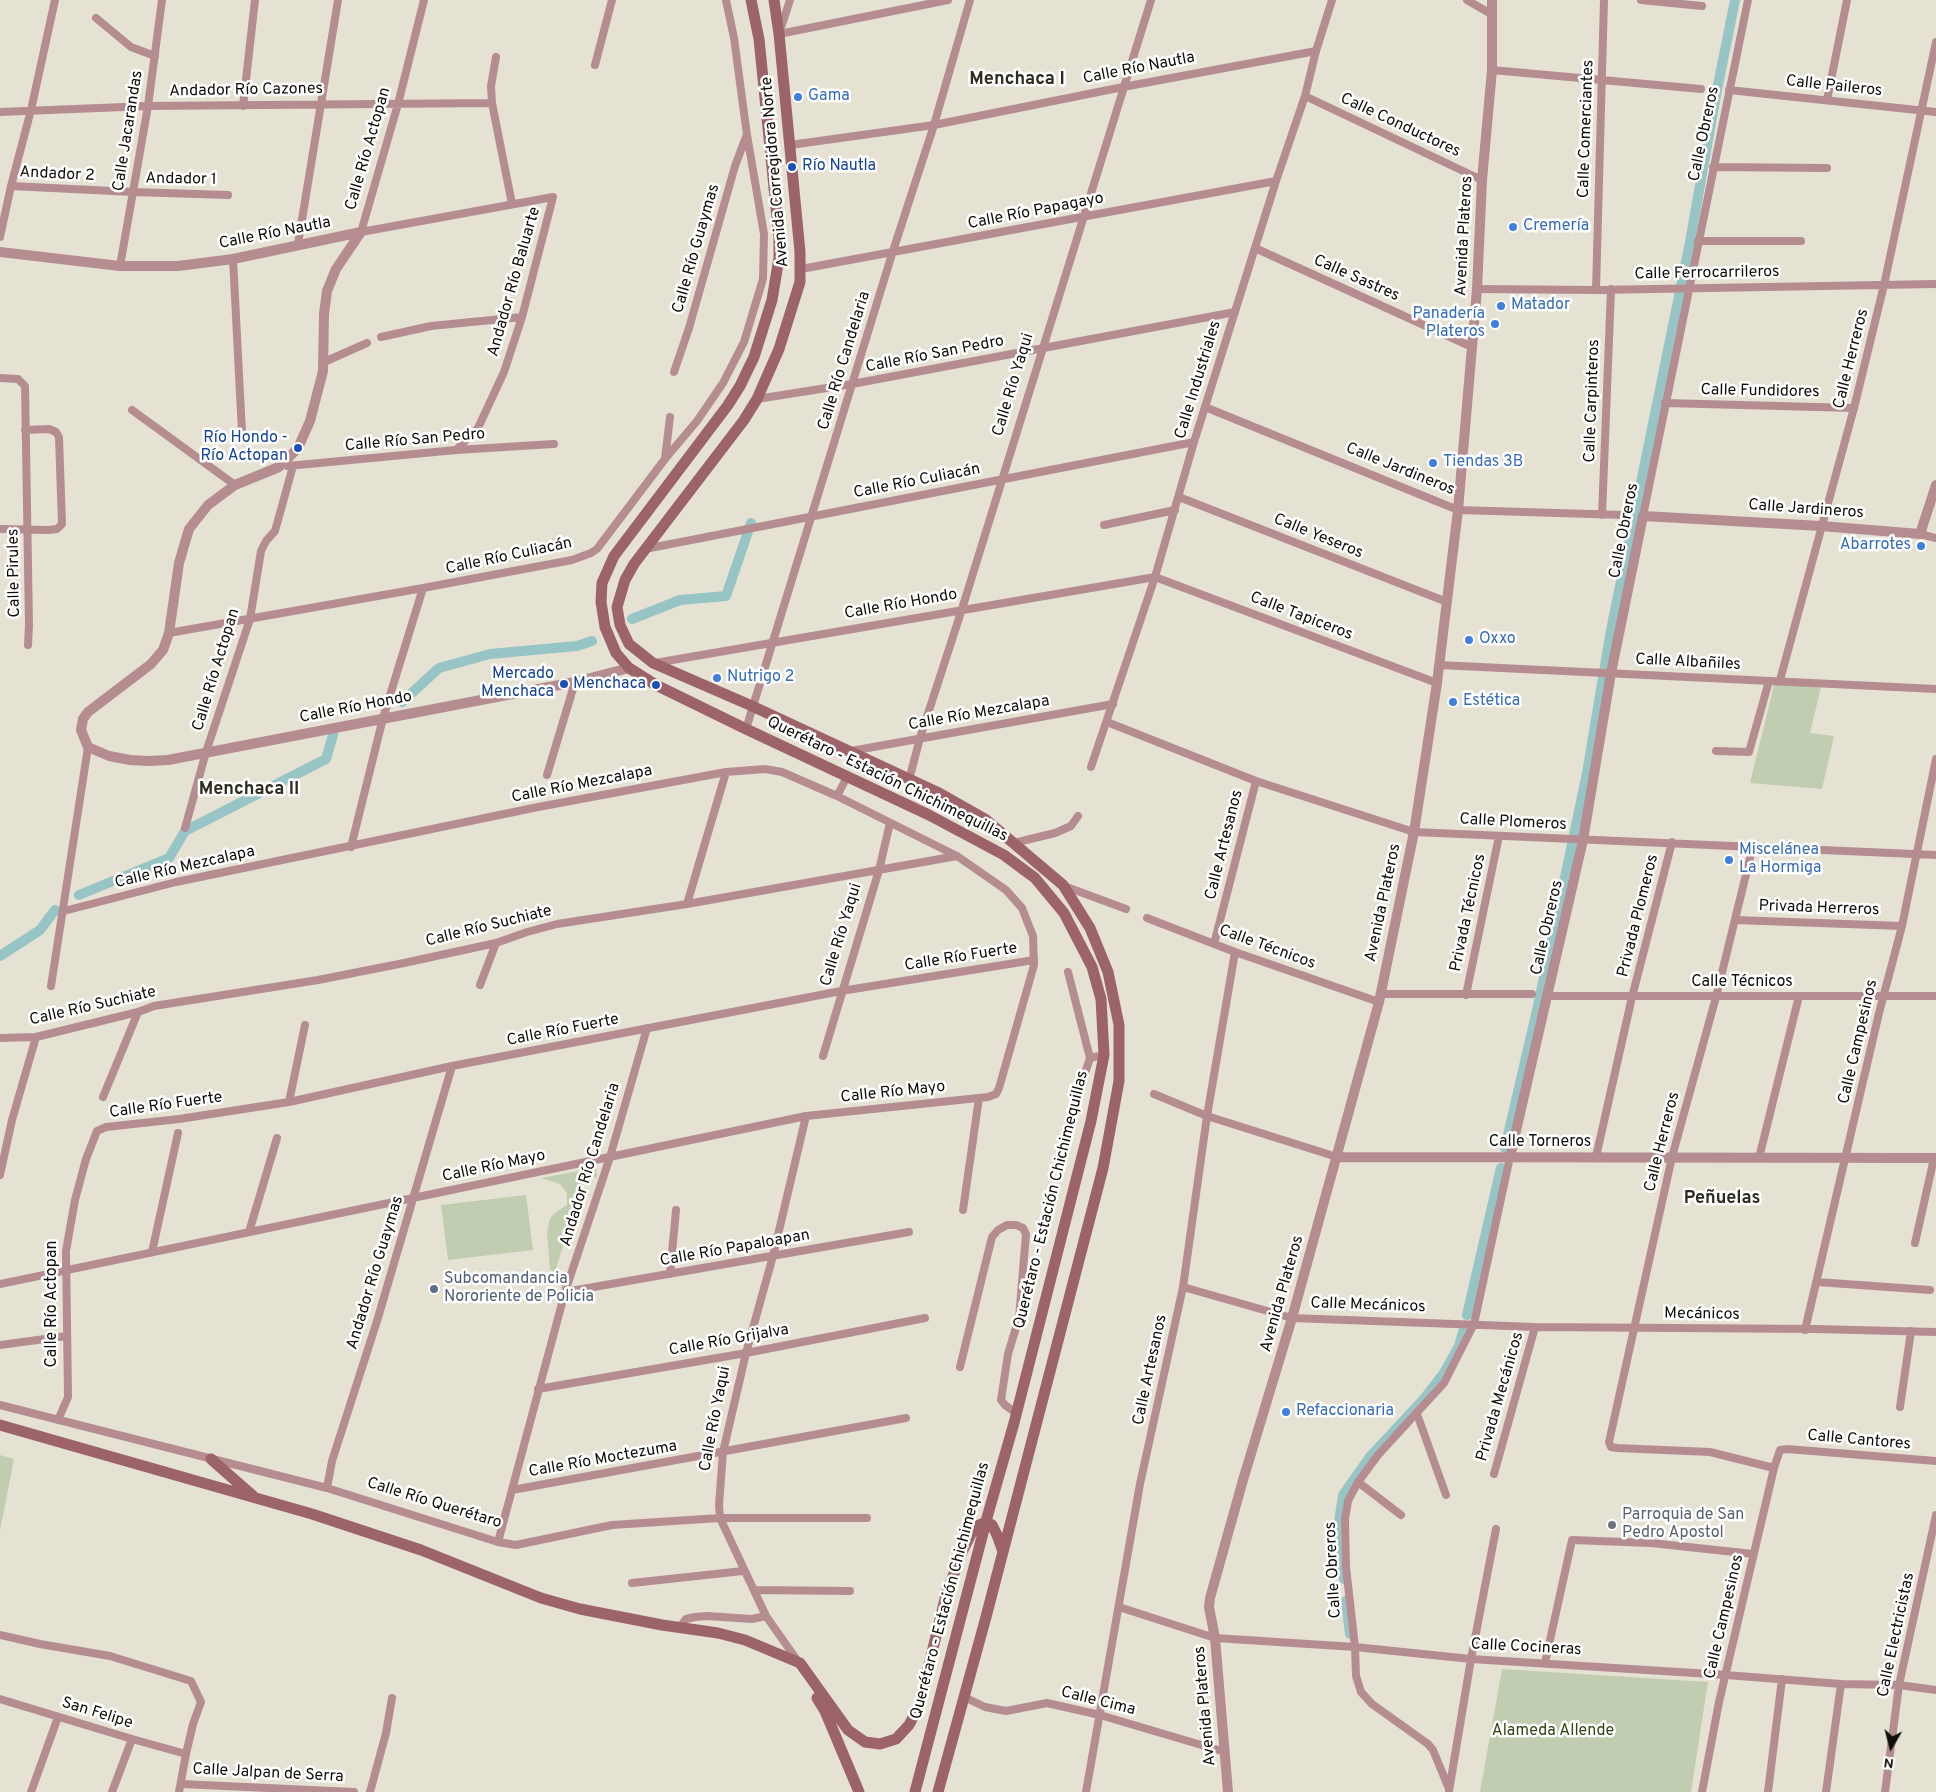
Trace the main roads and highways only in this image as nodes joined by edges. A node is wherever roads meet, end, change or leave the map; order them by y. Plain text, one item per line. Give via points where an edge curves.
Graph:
1 (751, 0) edge
2 (774, 0) edge
3 (728, 405) joint
4 (744, 420) joint
5 (0, 1425) edge
6 (211, 1460) road end
7 (255, 1497) junction
8 (986, 1522) junction
9 (1003, 1552) junction
10 (800, 1663) junction
11 (859, 1792) edge
12 (915, 1792) edge
13 (938, 1792) edge

1 - 3 main road, Avenida Corregidora Norte via 759,39 780,237 779,258 772,300 759,340 746,374
2 - 4 main road, Avenida Corregidora Norte via 801,269 780,349
3 - 8 main road, Querétaro - Estación Chichimequillas via 614,556 605,574 600,602 605,627 616,653 629,668 656,685 929,815 1004,855 1035,878 1064,913 1092,967 1101,999 1104,1055 1091,1121
4 - 9 main road, Querétaro - Estación Chichimequillas via 645,548 625,580 617,607 620,625 629,644 653,663 940,794 985,820 1063,885 1090,928 1108,972 1119,1025 1119,1081 1102,1168
5 - 7 main road
6 - 7 main road
7 - 10 main road via 421,1550 541,1598 580,1609 718,1633 745,1640
8 - 9 main road via 992,1525
8 - 10 main road via 972,1532 962,1552 946,1595 919,1706 909,1726 896,1739 880,1744 865,1742 848,1730
8 - 12 main road, Querétaro - Estación Chichimequillas
9 - 13 main road, Querétaro - Estación Chichimequillas
10 - 11 main road, Calle Río Yaqui via 825,1711

